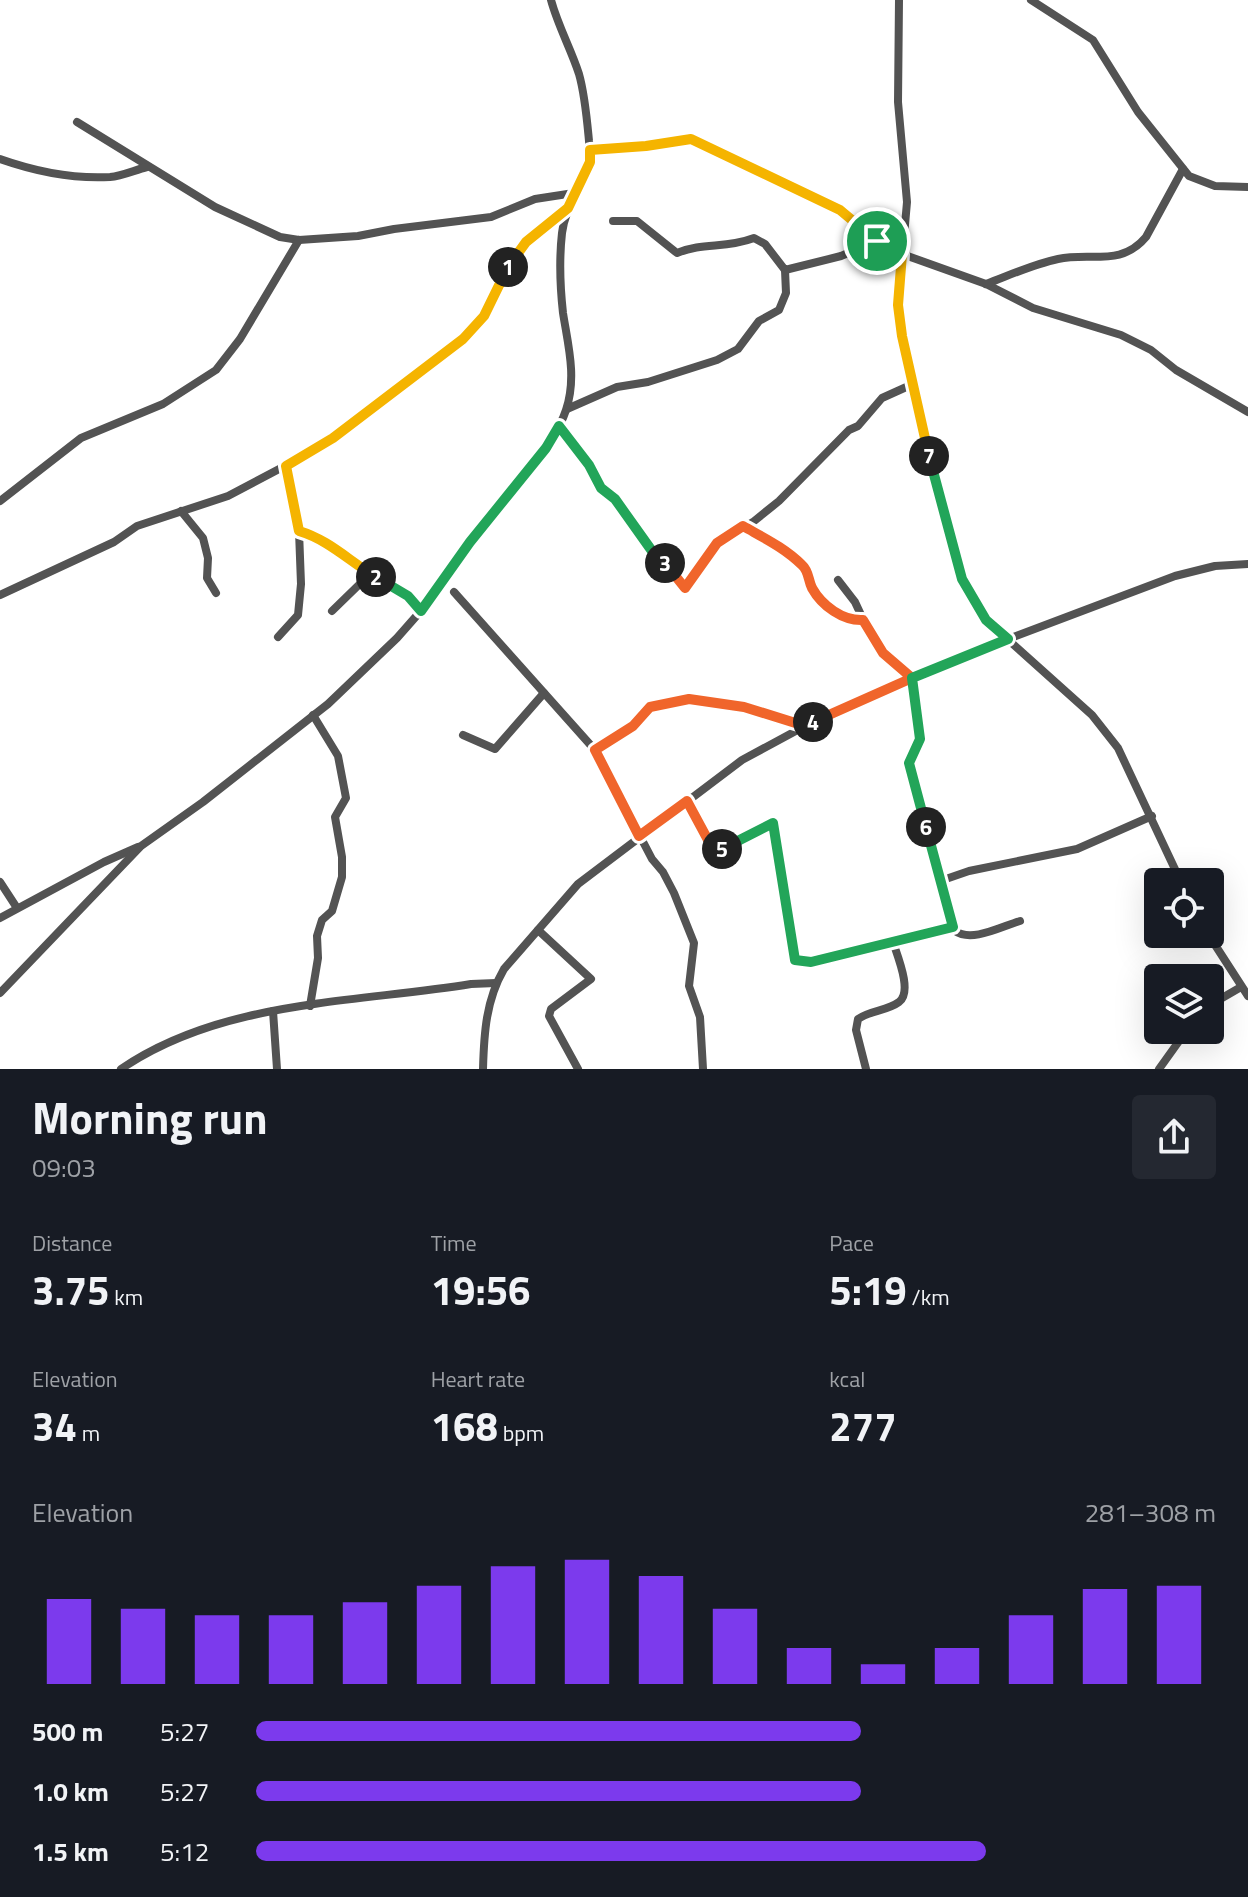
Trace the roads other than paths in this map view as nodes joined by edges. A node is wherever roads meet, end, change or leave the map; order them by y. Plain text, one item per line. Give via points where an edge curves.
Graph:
1 (551, 0) edge
2 (899, 0) edge
3 (1031, 0) edge
4 (77, 122) dead end
5 (590, 150) junction
6 (0, 159) edge
7 (147, 167) junction
8 (1183, 169) junction
9 (1248, 187) edge
10 (574, 193) junction
11 (568, 208) junction
12 (613, 221) dead end
13 (299, 240) junction
14 (877, 241) junction
15 (902, 254) junction
16 (785, 270) junction
17 (986, 284) junction
18 (913, 384) junction
19 (567, 409) junction
20 (1248, 412) edge
21 (559, 426) junction
22 (286, 466) junction
23 (0, 501) edge
24 (181, 511) junction
25 (743, 526) junction
26 (299, 531) junction
27 (1248, 564) edge
28 (370, 574) junction
29 (838, 580) dead end
30 (454, 592) dead end
31 (216, 593) dead end
32 (0, 595) edge
33 (332, 611) dead end
34 (421, 611) junction
35 (863, 620) junction
36 (278, 637) dead end
37 (1008, 639) junction
38 (912, 678) junction
39 (544, 693) junction
40 (313, 715) junction
41 (805, 726) junction
42 (463, 735) dead end
43 (595, 750) junction
44 (687, 801) junction
45 (1152, 816) junction
46 (639, 836) junction
47 (141, 846) junction
48 (1175, 868) edge
49 (940, 881) junction
50 (0, 882) edge
51 (17, 908) junction
52 (0, 918) edge
53 (1020, 921) dead end
54 (953, 927) junction
55 (538, 930) junction
56 (893, 942) junction
57 (1217, 948) edge
58 (496, 983) junction
59 (1246, 992) edge
60 (0, 993) edge
61 (1224, 1000) edge
62 (310, 1006) junction
63 (273, 1011) junction
64 (1177, 1044) edge
65 (121, 1069) edge
66 (277, 1069) edge
67 (483, 1069) edge
68 (578, 1069) edge
69 (703, 1069) edge
70 (866, 1069) edge
71 (1159, 1069) edge

1 - 5 street via 580,78
2 - 15 street via 898,102 907,202
3 - 8 street via 1093,40 1138,112
4 - 7 street
5 - 10 street via 590,162
5 - 14 street via 691,139 840,210
6 - 7 street via 87,176 113,177
7 - 13 street via 215,207 280,237
8 - 9 street via 1200,182
8 - 17 street via 1138,247 1114,258 1055,260
10 - 11 street
10 - 13 street via 535,199 491,217
11 - 19 street via 560,267 572,355
11 - 22 street via 514,256 484,316 463,339 333,438
12 - 16 street via 637,221 677,253 754,238
13 - 23 street via 216,370 163,404 81,438
14 - 15 street
14 - 16 street
15 - 17 street
15 - 18 street via 898,305
16 - 19 street via 786,293 779,310 759,321 738,349 648,382 617,387
17 - 20 street via 1033,308 1131,340
18 - 25 street via 875,404 789,492
18 - 37 street via 962,579 986,620
19 - 21 street
21 - 25 street via 601,488 685,588 717,543
21 - 34 street
22 - 24 street via 228,496
22 - 26 street
24 - 31 street via 203,538 207,578
24 - 32 street via 137,526
25 - 35 street via 806,568 828,606 850,621
26 - 28 street via 333,545
26 - 36 street via 298,615
27 - 37 street via 1175,576
28 - 33 street
28 - 34 street via 408,596
29 - 35 street
30 - 39 street
34 - 40 street via 345,690
35 - 38 street via 883,653
37 - 38 street
37 - 45 street via 1092,715 1118,748
38 - 41 street
38 - 49 street via 920,739 909,763
39 - 42 street via 495,749
39 - 43 street
40 - 47 street
40 - 62 street via 338,756 346,798 335,817 342,877 332,911 317,936
41 - 43 street via 744,707 689,699 650,707 633,726
41 - 44 street via 742,760
43 - 46 street
44 - 46 street
44 - 56 street via 715,853 773,823 795,960 835,958
45 - 48 street
45 - 49 street via 1077,849
46 - 55 street via 578,884
46 - 69 street via 674,893 694,943 689,986 700,1017
47 - 51 street
47 - 60 street
49 - 54 street
50 - 51 street
51 - 52 street
53 - 54 street via 979,935 960,935
54 - 56 street
55 - 58 street
55 - 68 street via 591,979 549,1016
56 - 70 street via 905,995 858,1019
57 - 59 street
58 - 62 street
58 - 67 street via 484,1033
59 - 61 street
62 - 63 street
63 - 65 street via 198,1029
63 - 66 street
64 - 71 street

